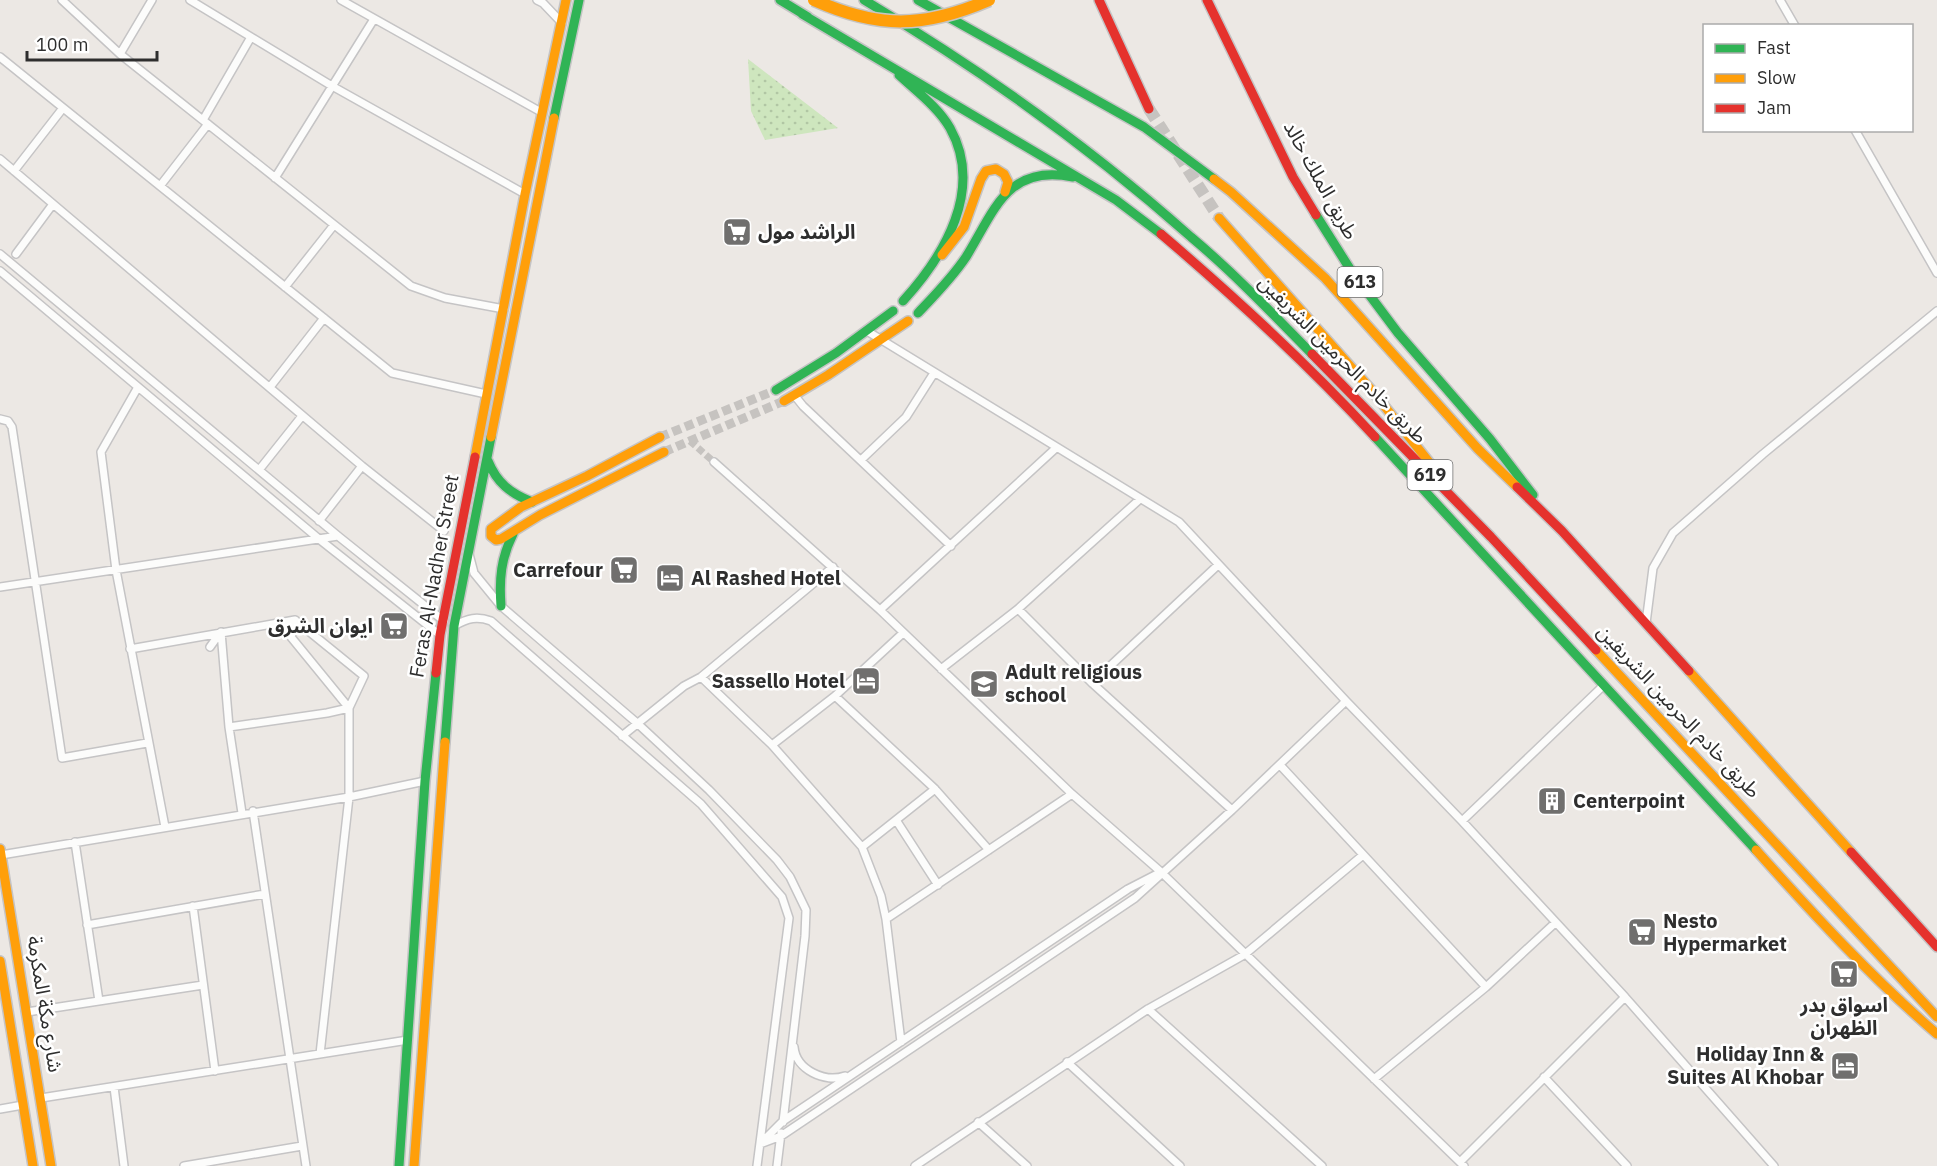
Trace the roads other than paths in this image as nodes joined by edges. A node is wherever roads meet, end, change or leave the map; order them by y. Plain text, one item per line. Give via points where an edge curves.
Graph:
1 (62, 0) edge
2 (152, 0) edge
3 (190, 0) edge
4 (341, 0) edge
5 (537, 0) edge
6 (566, 0) edge
7 (579, 0) edge
8 (778, 0) edge
9 (814, 0) edge
10 (864, 0) edge
11 (918, 0) edge
12 (989, 0) edge
13 (1099, 0) edge
14 (1207, 0) edge
15 (1780, 0) edge
16 (374, 19) junction
17 (562, 23) junction
18 (1794, 24) edge
19 (251, 37) junction
20 (120, 54) junction
21 (0, 57) edge
22 (893, 69) junction
23 (332, 86) junction
24 (63, 108) junction
25 (1149, 109) tunnel mouth
26 (542, 112) junction
27 (206, 122) junction
28 (1856, 132) edge
29 (0, 159) edge
30 (14, 171) junction
31 (275, 178) junction
32 (1083, 179) junction
33 (160, 186) junction
34 (525, 194) junction
35 (1003, 194) junction
36 (53, 204) junction
37 (1219, 219) tunnel mouth
38 (334, 225) junction
39 (0, 254) edge
40 (16, 254) dead end
41 (931, 267) junction
42 (0, 271) edge
43 (1937, 273) edge
44 (285, 287) junction
45 (903, 301) dead end
46 (504, 309) junction
47 (893, 311) dead end
48 (1937, 311) edge
49 (324, 318) junction
50 (867, 331) junction
51 (880, 340) junction
52 (934, 373) junction
53 (138, 387) junction
54 (270, 387) junction
55 (776, 390) tunnel mouth
56 (486, 394) junction
57 (790, 398) joint
58 (302, 416) junction
59 (0, 419) edge
60 (660, 437) tunnel mouth
61 (1056, 448) junction
62 (664, 452) tunnel mouth
63 (861, 460) junction
64 (487, 461) junction
65 (714, 462) tunnel mouth
66 (362, 466) junction
67 (259, 470) junction
68 (1140, 499) junction
69 (532, 502) junction
70 (320, 521) junction
71 (444, 531) dead end
72 (1562, 531) junction
73 (515, 532) junction
74 (338, 536) junction
75 (1491, 537) junction
76 (319, 539) junction
77 (951, 546) junction
78 (469, 554) junction
79 (1218, 565) junction
80 (833, 567) junction
81 (116, 570) junction
82 (36, 581) junction
83 (0, 587) edge
84 (501, 606) junction
85 (1018, 609) junction
86 (880, 610) junction
87 (294, 620) junction
88 (449, 623) junction
89 (1646, 625) junction
90 (221, 632) junction
91 (903, 633) junction
92 (440, 635) junction
93 (210, 646) dead end
94 (130, 649) junction
95 (941, 669) junction
96 (701, 677) junction
97 (1092, 683) junction
98 (1603, 686) junction
99 (835, 696) junction
100 (1346, 701) junction
101 (348, 708) junction
102 (637, 723) junction
103 (230, 727) junction
104 (622, 736) junction
105 (147, 743) junction
106 (772, 745) junction
107 (1280, 765) junction
108 (425, 781) junction
109 (935, 789) junction
110 (1072, 795) junction
111 (349, 797) junction
112 (1232, 810) junction
113 (253, 811) junction
114 (242, 813) junction
115 (896, 820) junction
116 (1462, 821) junction
117 (165, 827) junction
118 (75, 842) junction
119 (862, 847) junction
120 (990, 850) junction
121 (1, 852) edge
122 (1363, 855) junction
123 (1161, 872) junction
124 (938, 885) junction
125 (266, 894) junction
126 (193, 906) junction
127 (886, 919) junction
128 (1556, 923) junction
129 (87, 925) junction
130 (1937, 947) edge
131 (1244, 955) junction
132 (0, 961) edge
133 (203, 985) junction
134 (1486, 987) junction
135 (1624, 997) junction
136 (3, 999) edge
137 (99, 1001) junction
138 (1148, 1009) junction
139 (27, 1012) junction
140 (1937, 1017) edge
141 (1937, 1034) edge
142 (408, 1040) junction
143 (793, 1040) junction
144 (901, 1041) junction
145 (320, 1054) junction
146 (291, 1059) junction
147 (1067, 1062) junction
148 (215, 1071) junction
149 (853, 1074) junction
150 (1544, 1077) junction
151 (1374, 1079) junction
152 (114, 1087) junction
153 (41, 1098) junction
154 (23, 1106) junction
155 (0, 1109) edge
156 (783, 1121) junction
157 (978, 1122) junction
158 (781, 1137) junction
159 (760, 1144) junction
160 (302, 1146) junction
161 (1462, 1164) edge
162 (33, 1166) edge
163 (51, 1166) edge
164 (124, 1166) edge
165 (184, 1166) edge
166 (306, 1166) edge
167 (399, 1166) edge
168 (414, 1166) edge
169 (757, 1166) edge
170 (777, 1166) edge
171 (915, 1166) edge
172 (1027, 1166) edge
173 (1180, 1166) edge
174 (1322, 1166) edge
175 (1628, 1166) edge
176 (1774, 1166) edge

1 - 20 street
2 - 20 street
3 - 19 street
4 - 16 street
5 - 17 street
6 - 17 main road, Feras Al-Nadher Street
7 - 64 main road, Feras Al-Nadher Street
8 - 22 main road
9 - 12 main road, bridge via 850,14 894,22 945,17
10 - 75 main road, طريق خادم الحرمين الشريفين / 619 via 930,39 1042,116 1192,237 1263,303
11 - 72 main road, طريق خادم الحرمين الشريفين / 619 via 1144,127 1231,192 1325,278 1478,449
13 - 25 main road
14 - 72 main road, طريق الملك خالد / 613 via 1293,177 1350,269
15 - 18 street
16 - 23 street
16 - 26 street
17 - 26 main road, Feras Al-Nadher Street
19 - 23 street
19 - 27 street
20 - 27 street
21 - 24 street
22 - 32 main road
22 - 41 main road via 941,116 961,157 962,200
23 - 31 street
23 - 34 street
24 - 30 street
24 - 33 street
26 - 34 main road, Feras Al-Nadher Street
27 - 31 street
27 - 33 street
28 - 43 street
29 - 30 street
30 - 36 street
31 - 38 street
32 - 35 main road via 1047,173
32 - 98 main road via 1154,227 1328,386
33 - 44 street
34 - 46 main road, Feras Al-Nadher Street
35 - 41 main road via 1008,182 1004,174 996,169 986,171 958,238
35 - 51 main road via 958,268 913,317
36 - 40 street
36 - 54 street
37 - 75 main road via 1374,393
38 - 44 street
38 - 46 street via 411,286 445,298
39 - 67 street
41 - 45 main road
42 - 53 street
44 - 49 street
46 - 56 main road, Feras Al-Nadher Street
47 - 50 main road
48 - 89 street via 1673,533 1653,568
49 - 54 street
49 - 56 street via 392,373
50 - 51 street
50 - 55 main road
51 - 52 street
51 - 57 main road
52 - 61 street
52 - 63 street via 906,417
53 - 76 street
53 - 81 street via 102,452
54 - 58 street
56 - 88 main road, Feras Al-Nadher Street
57 - 63 street
58 - 66 street
58 - 67 street
59 - 82 street via 12,427
60 - 69 main road
61 - 68 street
61 - 77 street
62 - 73 main road via 540,515
63 - 77 street
64 - 69 main road via 493,476 507,491
64 - 78 main road, Feras Al-Nadher Street
65 - 80 street
66 - 70 street
66 - 71 street
67 - 70 street
68 - 79 street via 1179,522
68 - 85 street
69 - 73 main road via 505,517 490,534 496,540
70 - 74 street
72 - 89 main road, طريق خادم الحرمين الشريفين / 619
73 - 84 main road via 501,562
74 - 76 street
74 - 88 street
75 - 140 main road, طريق خادم الحرمين الشريفين / 619
76 - 81 street
76 - 92 street
77 - 86 street
78 - 84 street via 474,573
78 - 88 main road, Feras Al-Nadher Street
79 - 97 street
79 - 100 street
80 - 86 street
80 - 96 street
81 - 82 street
81 - 94 street
82 - 83 street
82 - 105 street via 62,758
84 - 102 street
85 - 95 street
85 - 97 street
86 - 91 street
87 - 90 street
87 - 101 street via 291,637
87 - 101 street via 364,676
88 - 92 main road, Feras Al-Nadher Street
88 - 104 street via 471,618 492,621
88 - 168 main road, Feras Al-Nadher Street
89 - 130 main road, طريق خادم الحرمين الشريفين / 619
90 - 93 street
90 - 94 street
90 - 103 street
91 - 95 street
91 - 99 street
92 - 108 main road, Feras Al-Nadher Street
94 - 105 street
95 - 110 street
96 - 102 street
96 - 106 street
97 - 112 street
98 - 116 street
98 - 141 main road via 1810,911
99 - 106 street
99 - 109 street
100 - 107 street
100 - 116 street
101 - 103 street
101 - 111 street
102 - 104 street
102 - 143 street via 777,860 799,893 806,910 805,936
103 - 114 street
104 - 159 street via 701,804 782,897 789,918
105 - 117 street
106 - 119 street
107 - 112 street
107 - 122 street
108 - 111 street
108 - 142 main road, Feras Al-Nadher Street
109 - 115 street
109 - 120 street
110 - 120 street
110 - 123 street
111 - 113 street
111 - 145 street
112 - 123 street
113 - 114 street
113 - 125 street
114 - 117 street
115 - 119 street
115 - 124 street
116 - 128 street
117 - 118 street
118 - 121 street
118 - 129 street
119 - 127 street
120 - 124 street
121 - 139 main road, شارع مكة المكرمة
122 - 131 street
122 - 134 street
123 - 131 street
123 - 144 street via 1128,889
123 - 158 street via 1135,898
124 - 127 street
125 - 126 street
125 - 146 street
126 - 129 street
126 - 133 street
127 - 144 street
128 - 134 street
128 - 135 street
129 - 137 street
131 - 138 street
131 - 151 street
132 - 136 main road, شارع مكة المكرمة
133 - 137 street
133 - 148 street
134 - 151 street
135 - 150 street
135 - 176 street
136 - 154 main road, شارع مكة المكرمة
137 - 139 street
138 - 147 street
138 - 174 street
139 - 153 main road, شارع مكة المكرمة
142 - 145 street
142 - 167 main road, Feras Al-Nadher Street
143 - 149 street via 794,1053 801,1065 819,1076 836,1079
143 - 156 street
144 - 149 street
145 - 146 street
146 - 148 street
146 - 160 street
147 - 157 street
147 - 173 street
148 - 152 street
149 - 156 street
150 - 161 street
150 - 175 street
151 - 161 street
152 - 153 street
152 - 164 street
153 - 163 main road, شارع مكة المكرمة
154 - 155 street
154 - 162 main road, شارع مكة المكرمة
156 - 158 street
156 - 159 street
157 - 171 street
157 - 172 street
158 - 159 street
158 - 170 street
159 - 169 street
160 - 165 street
160 - 166 street

